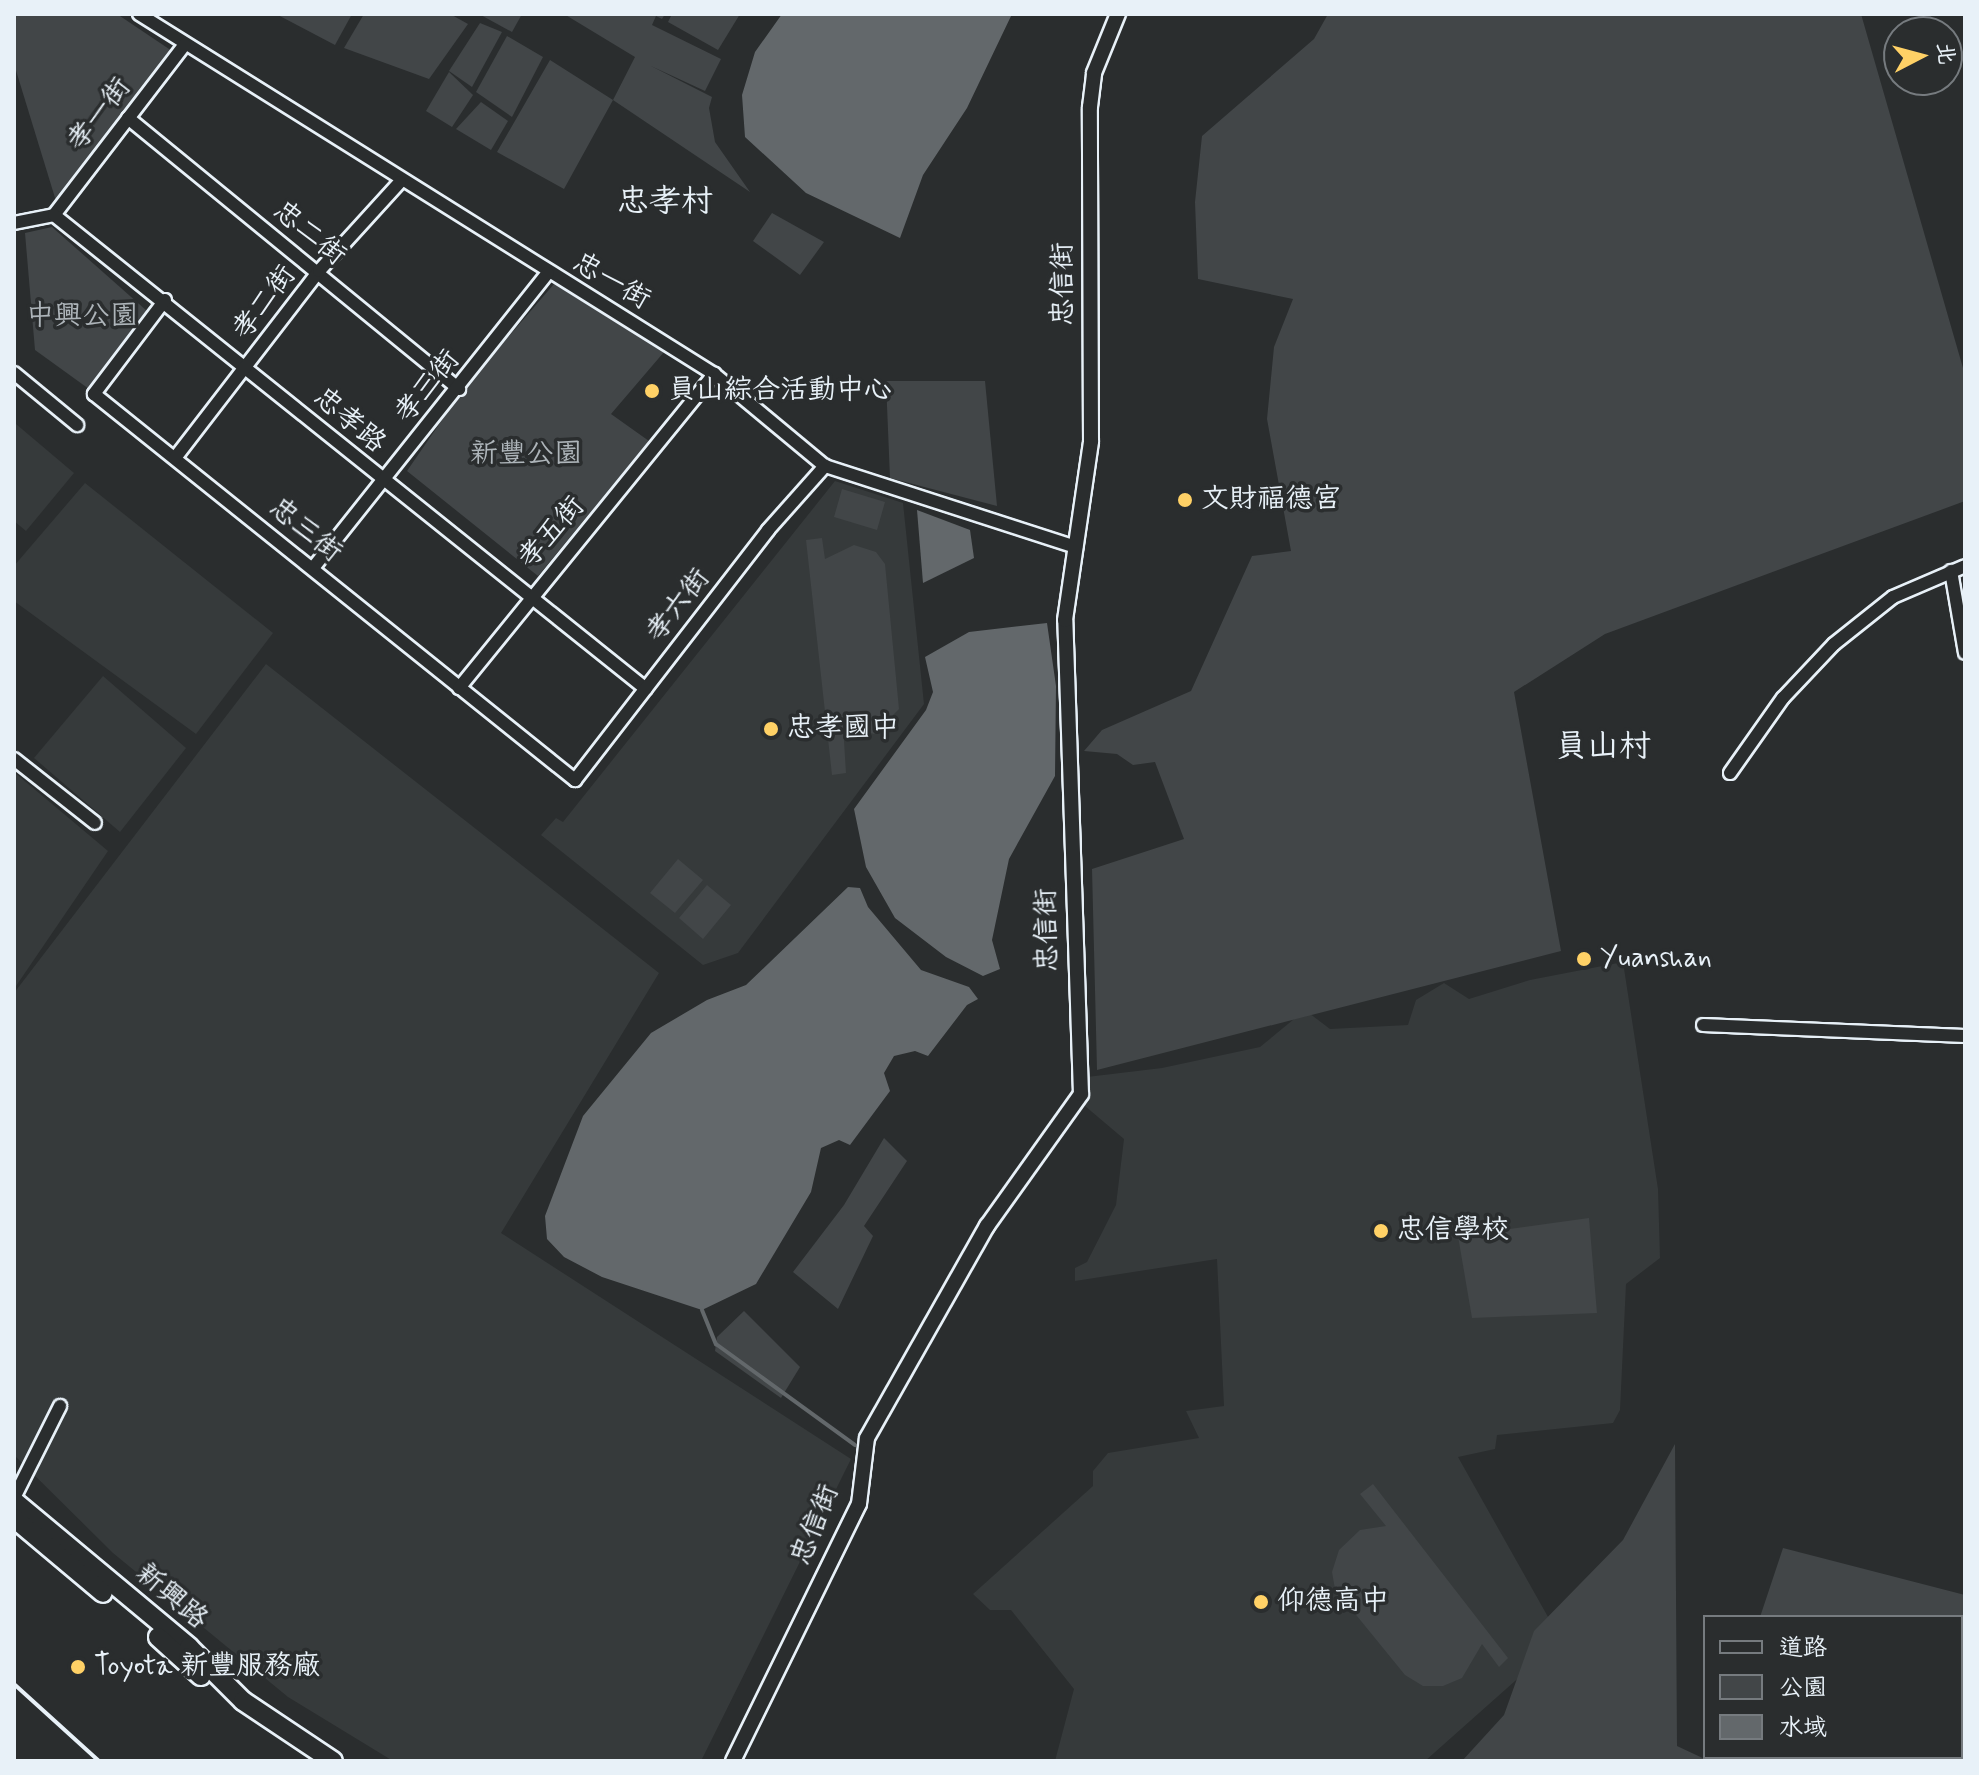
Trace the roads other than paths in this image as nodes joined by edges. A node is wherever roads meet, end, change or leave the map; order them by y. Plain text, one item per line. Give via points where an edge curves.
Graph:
1 (139, 14) edge
2 (1118, 14) edge
3 (185, 44) junction
4 (128, 118) junction
5 (400, 182) junction
6 (54, 215) junction
7 (14, 223) edge
8 (319, 271) junction
9 (548, 273) junction
10 (165, 300) junction
11 (246, 366) junction
12 (14, 373) edge
13 (714, 374) junction
14 (459, 389) junction
15 (77, 425) dead end
16 (175, 458) junction
17 (825, 466) junction
18 (382, 479) junction
19 (1076, 547) junction
20 (1965, 566) edge
21 (313, 568) junction
22 (1951, 571) junction
23 (530, 595) junction
24 (1965, 653) edge
25 (459, 688) junction
26 (646, 689) junction
27 (14, 759) edge
28 (1730, 773) dead end
29 (575, 780) joint
30 (95, 823) dead end
31 (1703, 1025) dead end
32 (1965, 1036) edge
33 (60, 1406) dead end
34 (14, 1499) edge
35 (14, 1518) edge
36 (314, 1761) edge
37 (333, 1761) edge
38 (733, 1761) edge

1 - 3 street, 忠一街
2 - 19 street, 忠信街 via 1094,73 1090,107 1091,441
3 - 4 street, 孝一街
3 - 5 street, 忠一街
4 - 6 street, 孝一街
4 - 8 street, 忠二街
5 - 8 street, 孝二街
5 - 9 street, 忠一街
6 - 7 street
6 - 10 street, 忠孝路
8 - 11 street, 孝二街
8 - 14 street, 忠二街 via 385,333
9 - 13 street, 忠一街 via 579,286
9 - 14 street, 孝三街
10 - 11 street, 忠孝路
10 - 16 street, 忠三街 via 94,394
11 - 16 street, 孝二街
11 - 18 street, 忠孝路
12 - 15 street
13 - 17 street, 忠一街
13 - 23 street, 孝五街
14 - 18 street, 孝三街
16 - 21 street, 忠三街
17 - 19 street, 忠一街
17 - 26 street, 孝六街 via 768,530
18 - 21 street, 孝三街
18 - 23 street, 忠孝路
19 - 38 street, 忠信街 via 1064,659 1081,1094 987,1226 867,1438 859,1504
20 - 22 street
21 - 25 street, 忠三街
22 - 24 street
22 - 28 street via 1893,597 1834,644 1783,698
23 - 25 street, 孝五街
23 - 26 street, 忠孝路
25 - 29 street, 忠三街
26 - 29 street, 孝六街
27 - 30 street
31 - 32 street
33 - 34 street
34 - 37 main road, 新興路 via 189,1647 243,1701
35 - 36 main road, 新興路 via 249,1719

